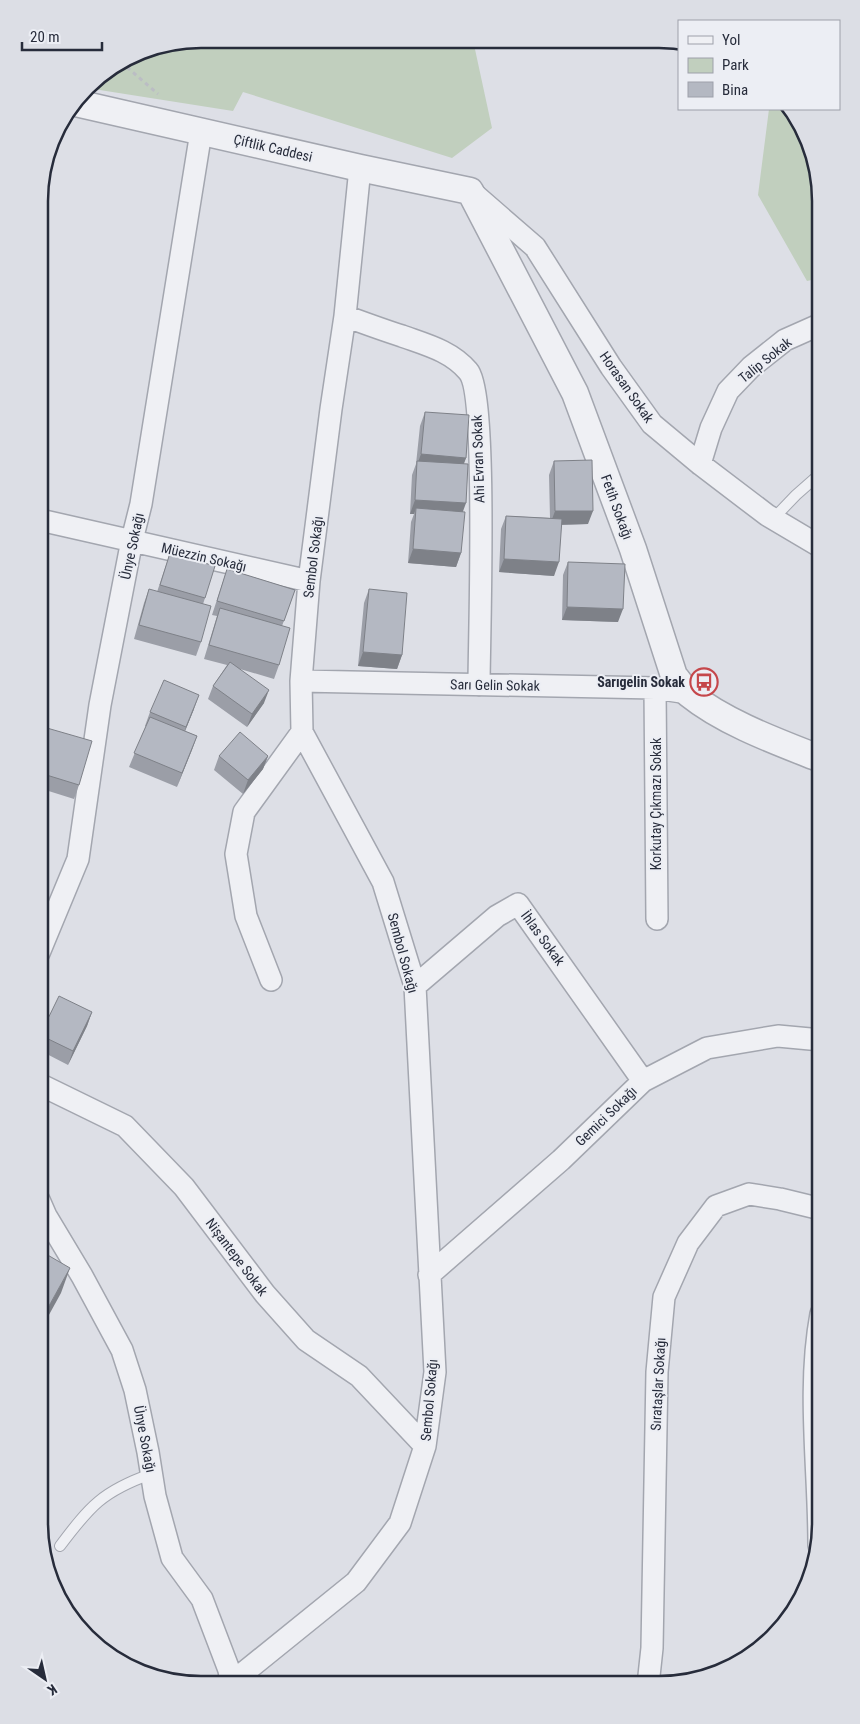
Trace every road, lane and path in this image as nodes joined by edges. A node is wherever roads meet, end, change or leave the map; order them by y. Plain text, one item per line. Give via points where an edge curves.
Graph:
1 (81, 104) edge
2 (202, 132) junction
3 (360, 168) junction
4 (470, 191) junction
5 (345, 316) junction
6 (812, 328) edge
7 (700, 464) junction
8 (812, 481) edge
9 (774, 519) junction
10 (48, 522) edge
11 (132, 540) junction
12 (812, 542) edge
13 (309, 581) junction
14 (301, 681) junction
15 (479, 685) junction
16 (655, 688) junction
17 (688, 693) junction
18 (302, 732) junction
19 (812, 755) edge
20 (48, 917) edge
21 (657, 919) dead end
22 (271, 980) dead end
23 (415, 986) junction
24 (812, 1039) edge
25 (643, 1081) junction
26 (48, 1088) edge
27 (812, 1207) edge
28 (48, 1219) edge
29 (429, 1275) junction
30 (425, 1446) junction
31 (151, 1474) junction
32 (60, 1546) dead end
33 (230, 1676) edge
34 (240, 1676) edge
35 (649, 1676) edge

1 - 2 street, Çiftlik Caddesi
2 - 3 street, Çiftlik Caddesi
2 - 11 street, Ünye Sokağı via 141,504
3 - 4 street, Çiftlik Caddesi
3 - 5 street, Sembol Sokağı
4 - 7 street, Horasan Sokak via 536,247 611,367 652,424
4 - 17 street, Fetih Sokağı via 575,393 633,549 674,676
5 - 13 street, Sembol Sokağı
5 - 15 street, Ahi Evran Sokak via 442,350 471,374 478,411 480,460
6 - 7 street, Talip Sokak via 785,340 751,367 728,391 711,428
7 - 9 street, Horasan Sokak
8 - 9 lane
9 - 12 street, Horasan Sokak
10 - 11 street, Müezzin Sokağı
11 - 13 street, Müezzin Sokağı
11 - 20 street, Ünye Sokağı via 100,705 78,859
13 - 14 street, Sembol Sokağı
14 - 15 street, Sarı Gelin Sokak
14 - 18 street, Sembol Sokağı
15 - 16 street, Sarı Gelin Sokak
16 - 17 street, Sarı Gelin Sokak
16 - 21 street, Korkutay Çıkmazı Sokak
17 - 19 street, Fetih Sokağı via 723,716
18 - 22 street via 244,812 236,854 246,916
18 - 23 street, Sembol Sokağı via 383,882
23 - 25 street, İhlas Sokak via 497,916 518,904
23 - 29 street, Sembol Sokağı
24 - 25 street, Gemici Sokağı via 778,1036 707,1048
25 - 29 street, Gemici Sokağı via 561,1160
26 - 30 street, Nişantepe Sokak via 125,1126 184,1187 265,1294 306,1340 359,1376
27 - 35 street, Sırataşlar Sokağı via 749,1194 716,1206 688,1243 664,1297 657,1372
28 - 31 street, Ünye Sokağı via 122,1350 135,1390
29 - 30 street, Sembol Sokağı via 435,1372
30 - 34 street, Sembol Sokağı via 400,1522 356,1582
31 - 32 lane via 127,1482 97,1501
31 - 33 street, Ünye Sokağı via 172,1558 202,1599

